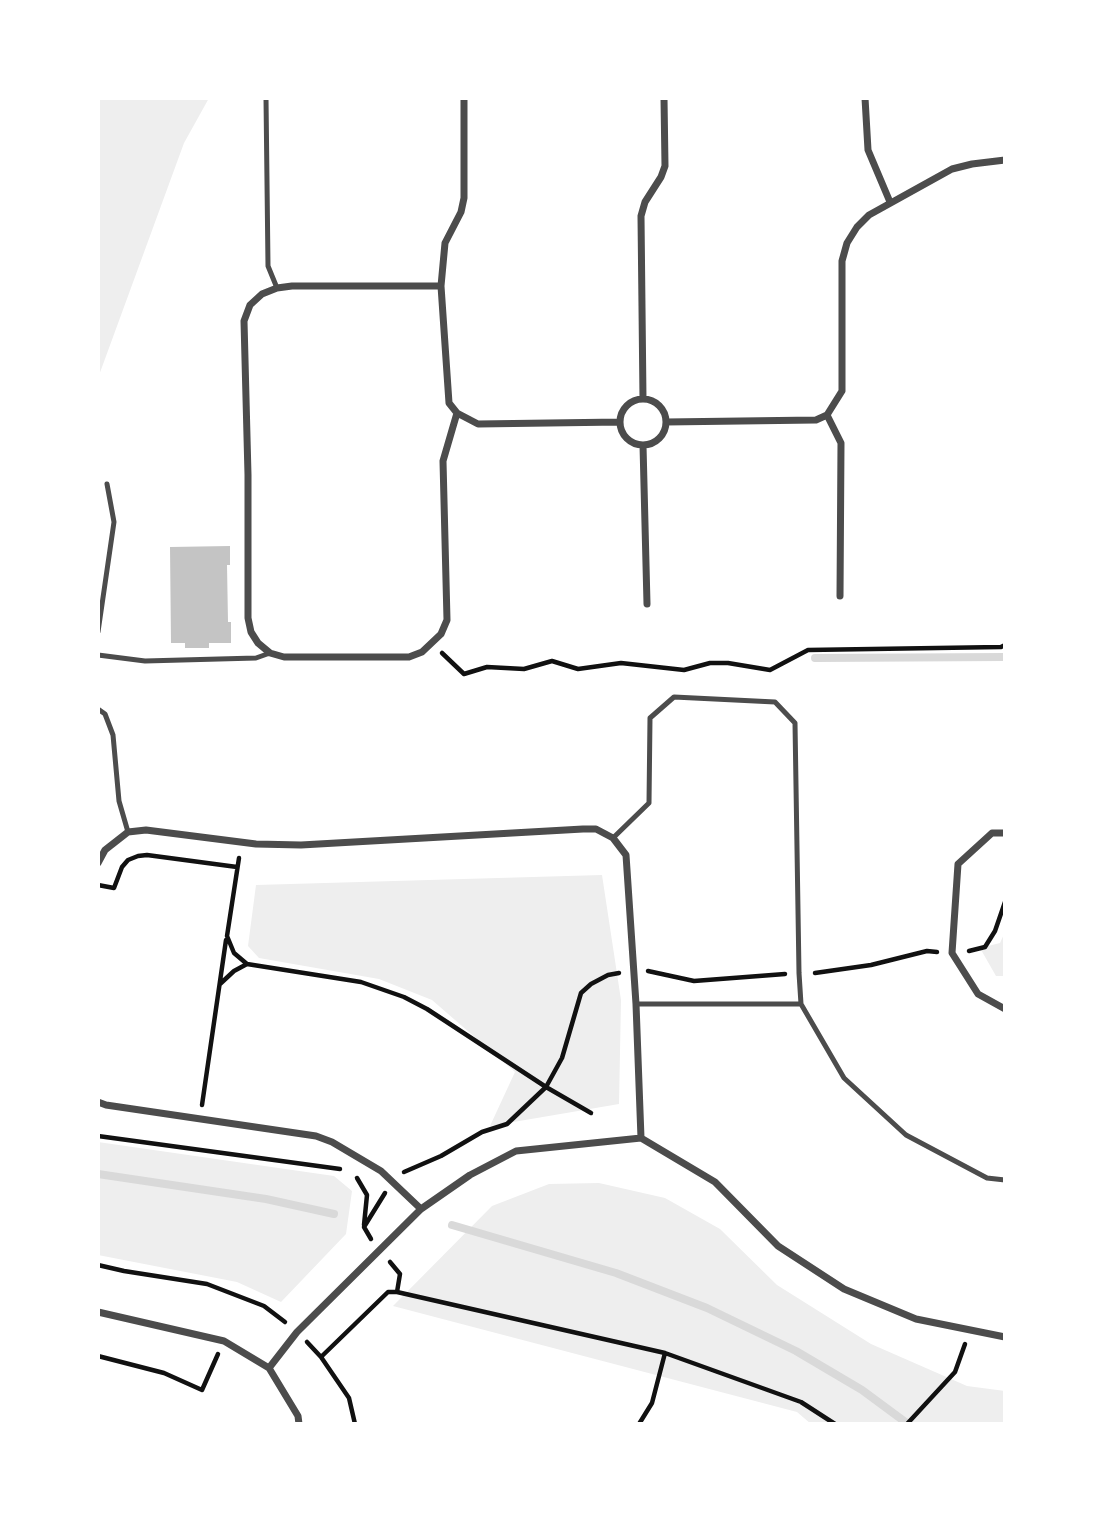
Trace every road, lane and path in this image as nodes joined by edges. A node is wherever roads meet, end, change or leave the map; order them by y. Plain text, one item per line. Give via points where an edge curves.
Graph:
1 (266, 98) edge
2 (464, 98) edge
3 (664, 98) edge
4 (864, 98) edge
5 (1005, 160) edge
6 (890, 202) junction
7 (442, 286) junction
8 (277, 288) junction
9 (643, 399) junction
10 (457, 413) junction
11 (827, 415) junction
12 (620, 422) junction
13 (666, 422) junction
14 (643, 445) junction
15 (107, 484) dead end
16 (840, 596) dead end
17 (647, 604) dead end
18 (98, 632) edge
19 (432, 643) junction
20 (1005, 645) edge
21 (270, 653) junction
22 (98, 655) edge
23 (98, 709) edge
24 (128, 832) junction
25 (1005, 833) edge
26 (613, 838) junction
27 (242, 842) junction
28 (98, 863) edge
29 (237, 867) junction
30 (98, 885) edge
31 (227, 936) junction
32 (247, 964) junction
33 (219, 986) junction
34 (636, 1004) junction
35 (801, 1004) junction
36 (1005, 1009) edge
37 (98, 1102) edge
38 (592, 1113) dead end
39 (200, 1119) junction
40 (98, 1136) edge
41 (642, 1138) junction
42 (195, 1149) junction
43 (1005, 1180) edge
44 (421, 1209) junction
45 (363, 1227) dead end
46 (98, 1265) edge
47 (98, 1312) edge
48 (969, 1330) junction
49 (297, 1332) junction
50 (1005, 1337) edge
51 (224, 1341) junction
52 (665, 1353) junction
53 (98, 1356) edge
54 (321, 1357) junction
55 (269, 1368) junction
56 (299, 1424) edge
57 (355, 1424) edge
58 (639, 1424) edge
59 (835, 1424) edge
60 (907, 1424) edge

1 - 8 lane via 268,266
2 - 7 street via 464,198 445,243
3 - 9 street via 665,166 641,216
4 - 6 street via 868,149
5 - 6 street via 952,169
6 - 11 street via 869,215 847,243 842,261 842,391
7 - 8 street
7 - 10 street via 447,394
8 - 21 street via 250,305 244,321 248,618 251,632
9 - 12 street via 626,407
9 - 13 street via 660,406
10 - 12 street via 478,424
10 - 19 street via 443,461 447,620
11 - 13 street via 816,420
11 - 16 street via 841,443
12 - 14 street via 627,439
13 - 14 street via 661,437
14 - 17 street
15 - 18 lane via 114,522
19 - 20 path via 464,674 487,667 524,669 552,661 588,669 621,663 684,670 729,663 770,670 807,650
19 - 21 street via 409,657 284,657
21 - 22 lane via 256,658 159,660
23 - 24 lane via 105,714 113,735 119,801
24 - 27 street via 146,830
24 - 28 street via 105,850
25 - 36 street via 992,833 958,864 952,953 978,994
26 - 27 street via 596,829 583,829 301,845
26 - 34 street via 626,855
26 - 35 lane via 649,803 650,718 674,697 775,702 795,723
27 - 29 path
29 - 30 path via 138,856 122,867 114,888
29 - 31 path
31 - 32 path via 234,953
31 - 33 path
32 - 33 path
32 - 38 path via 361,982 404,997
33 - 39 path
34 - 35 lane
34 - 41 street
35 - 43 lane via 844,1078 906,1135 987,1178
37 - 39 street
39 - 42 path
39 - 44 street via 332,1142 381,1171
40 - 42 path
41 - 44 street via 516,1151
41 - 48 street via 715,1182 778,1246 844,1289 916,1319
42 - 45 path via 348,1171 367,1195
44 - 49 street
46 - 49 path via 207,1284 237,1294 264,1306
47 - 51 street
48 - 50 street
48 - 60 path via 959,1365
49 - 54 path
49 - 55 street
51 - 53 path via 202,1390 164,1373
51 - 55 street
52 - 54 path via 388,1292
52 - 58 path via 652,1403
52 - 59 path via 800,1402
54 - 57 path via 349,1398
55 - 56 street

